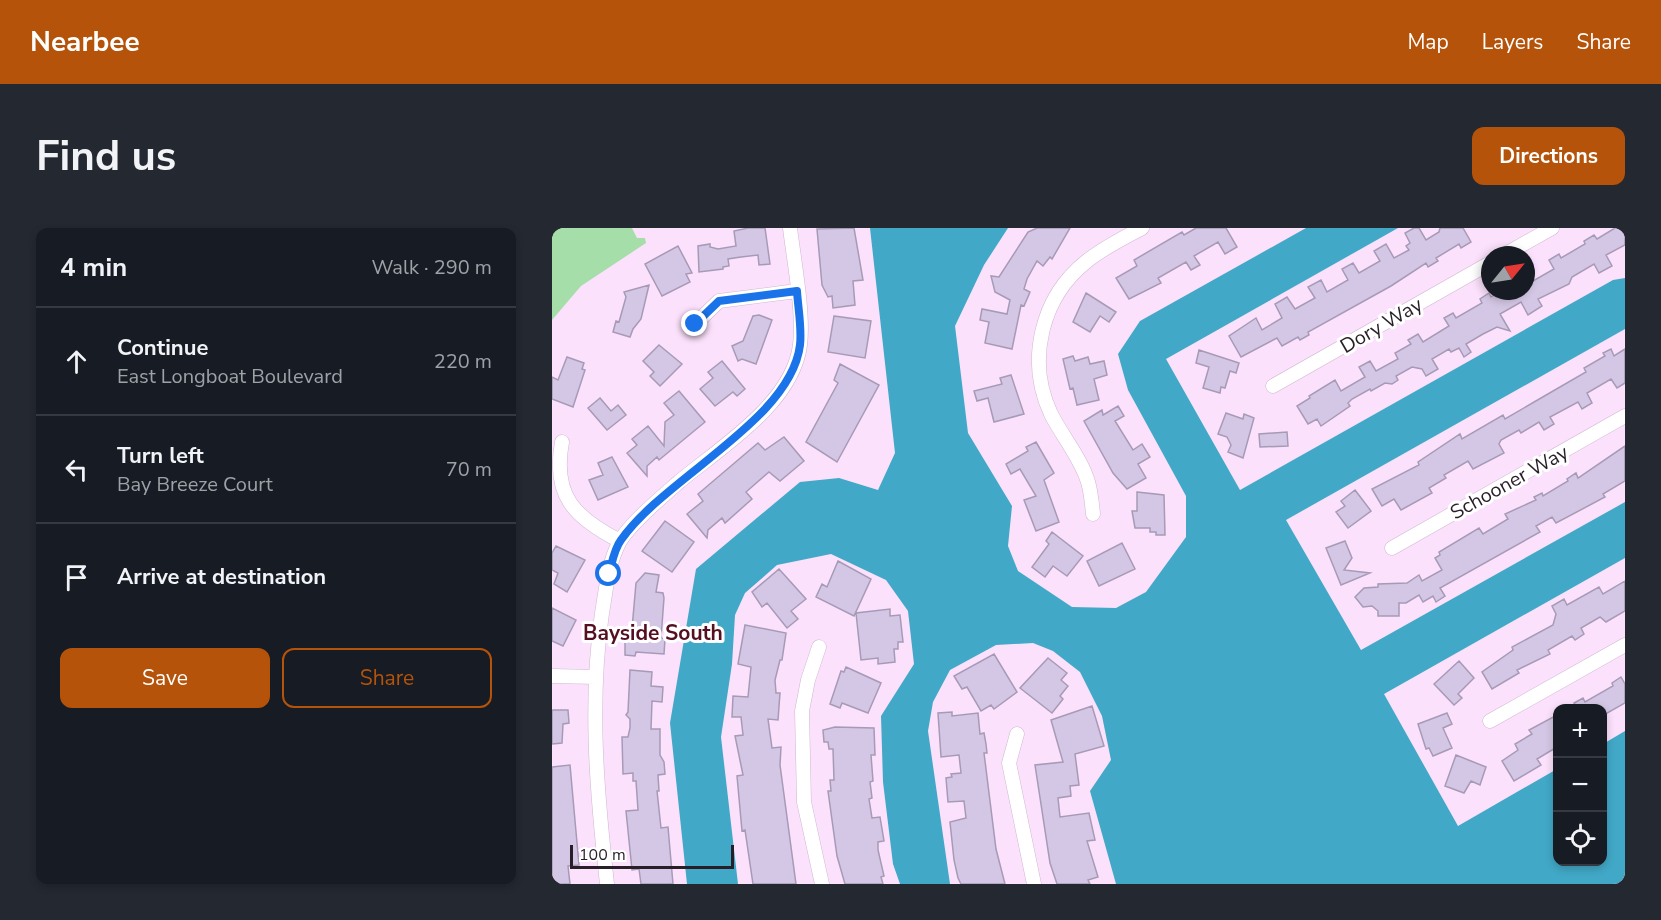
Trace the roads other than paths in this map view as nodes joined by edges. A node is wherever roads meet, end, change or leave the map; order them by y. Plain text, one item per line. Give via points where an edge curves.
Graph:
1 (790, 228) edge
2 (1142, 228) edge
3 (1552, 228) edge
4 (1520, 246) edge
5 (1481, 268) edge
6 (797, 291) junction
7 (695, 324) dead end
8 (1273, 386) dead end
9 (1625, 416) edge
10 (562, 442) dead end
11 (1094, 514) dead end
12 (620, 541) junction
13 (1392, 548) dead end
14 (1625, 645) edge
15 (819, 647) dead end
16 (552, 676) edge
17 (596, 677) junction
18 (1490, 721) dead end
19 (1017, 734) dead end
20 (608, 884) edge
21 (822, 884) edge
22 (1034, 884) edge

1 - 6 street
2 - 11 street via 1097,253 1077,270 1053,302 1041,332 1039,364 1044,396 1088,481
3 - 4 street
5 - 8 street, Dory Way
6 - 7 street via 719,301
6 - 12 street via 800,345 782,390 765,410 661,497
9 - 13 street, Schooner Way
10 - 12 street via 557,471 569,505 584,522
12 - 17 street via 606,591
14 - 18 street
15 - 21 street via 802,711 804,802
16 - 17 street
17 - 20 street via 595,758
19 - 22 street via 1009,763

